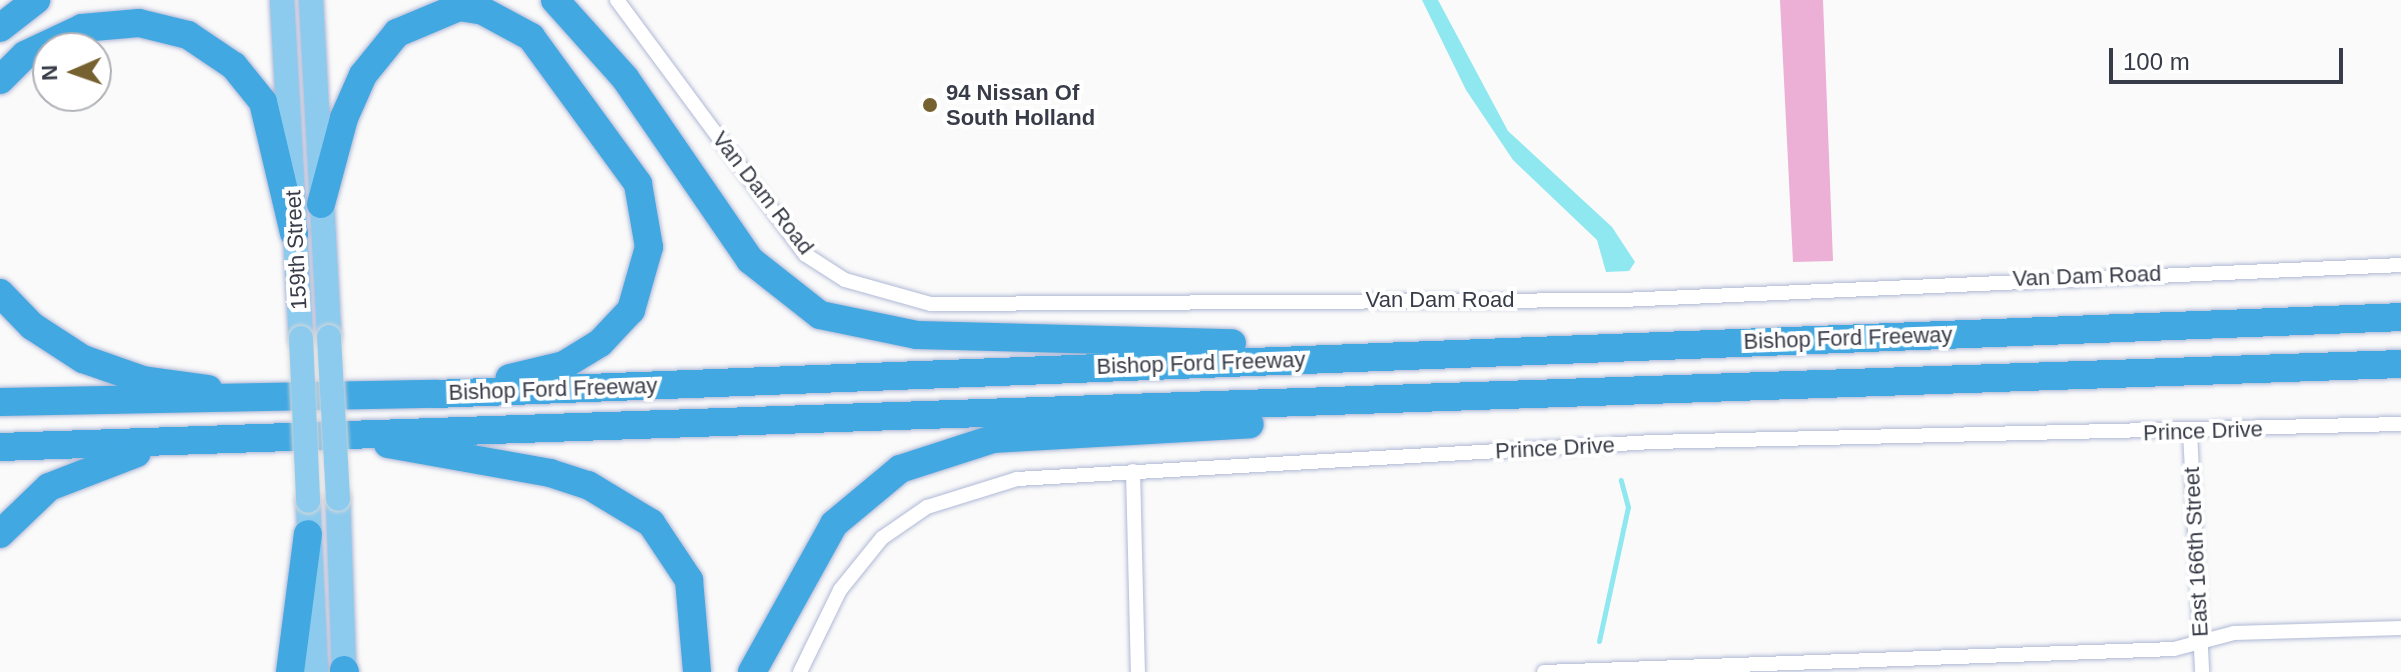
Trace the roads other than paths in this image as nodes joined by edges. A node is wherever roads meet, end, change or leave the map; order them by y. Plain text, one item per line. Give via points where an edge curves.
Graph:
1 (36, 0) edge
2 (282, 0) edge
3 (311, 0) edge
4 (555, 0) edge
5 (617, 0) edge
6 (0, 28) edge
7 (0, 80) edge
8 (321, 204) junction
9 (294, 233) junction
10 (2401, 265) edge
11 (0, 293) edge
12 (2401, 317) edge
13 (1512, 350) junction
14 (2401, 364) edge
15 (435, 394) junction
16 (1427, 399) junction
17 (259, 400) junction
18 (0, 402) edge
19 (2401, 424) edge
20 (2190, 432) junction
21 (364, 436) junction
22 (158, 445) junction
23 (0, 447) edge
24 (1133, 471) junction
25 (0, 534) edge
26 (308, 534) junction
27 (2401, 628) edge
28 (2201, 643) junction
29 (344, 671) edge
30 (290, 672) edge
31 (316, 672) edge
32 (697, 672) edge
33 (752, 672) edge
34 (800, 672) edge
35 (1138, 672) edge
36 (1544, 672) edge
37 (2202, 672) edge

1 - 6 highway
2 - 9 main road, 159th Street
3 - 8 main road, 159th Street
4 - 13 highway via 625,78 750,260 796,301 850,326 1138,344 1395,339
5 - 10 street, Van Dam Road via 806,255 845,280 931,304 1622,300
7 - 9 highway via 25,55 82,28 139,23 188,35 234,66 263,102
8 - 15 highway via 344,118 380,49 416,19 459,7 483,11 531,37 631,173 648,212 649,247 643,284 616,328 564,365
8 - 29 main road, 159th Street, bridge
9 - 26 main road, 159th Street, bridge
11 - 17 highway via 32,326 83,359 143,380
12 - 13 highway, Bishop Ford Freeway
13 - 15 highway, Bishop Ford Freeway
14 - 16 highway, Bishop Ford Freeway
15 - 17 highway, Bishop Ford Freeway
16 - 21 highway, Bishop Ford Freeway
16 - 33 highway via 1273,423 993,439 936,453 878,483 834,524
17 - 18 highway, Bishop Ford Freeway
19 - 20 street, Prince Drive
20 - 24 street, Prince Drive via 1653,442
20 - 28 street, East 166th Street
21 - 22 highway, Bishop Ford Freeway
21 - 32 highway via 414,453 550,473 588,485 651,523 689,580
22 - 23 highway, Bishop Ford Freeway
22 - 25 highway via 49,487
24 - 34 street, Prince Drive via 993,484 903,521 840,590
24 - 35 street
26 - 30 highway
26 - 31 main road, 159th Street
27 - 28 street via 2234,633
28 - 36 street
28 - 37 street, East 166th Street

